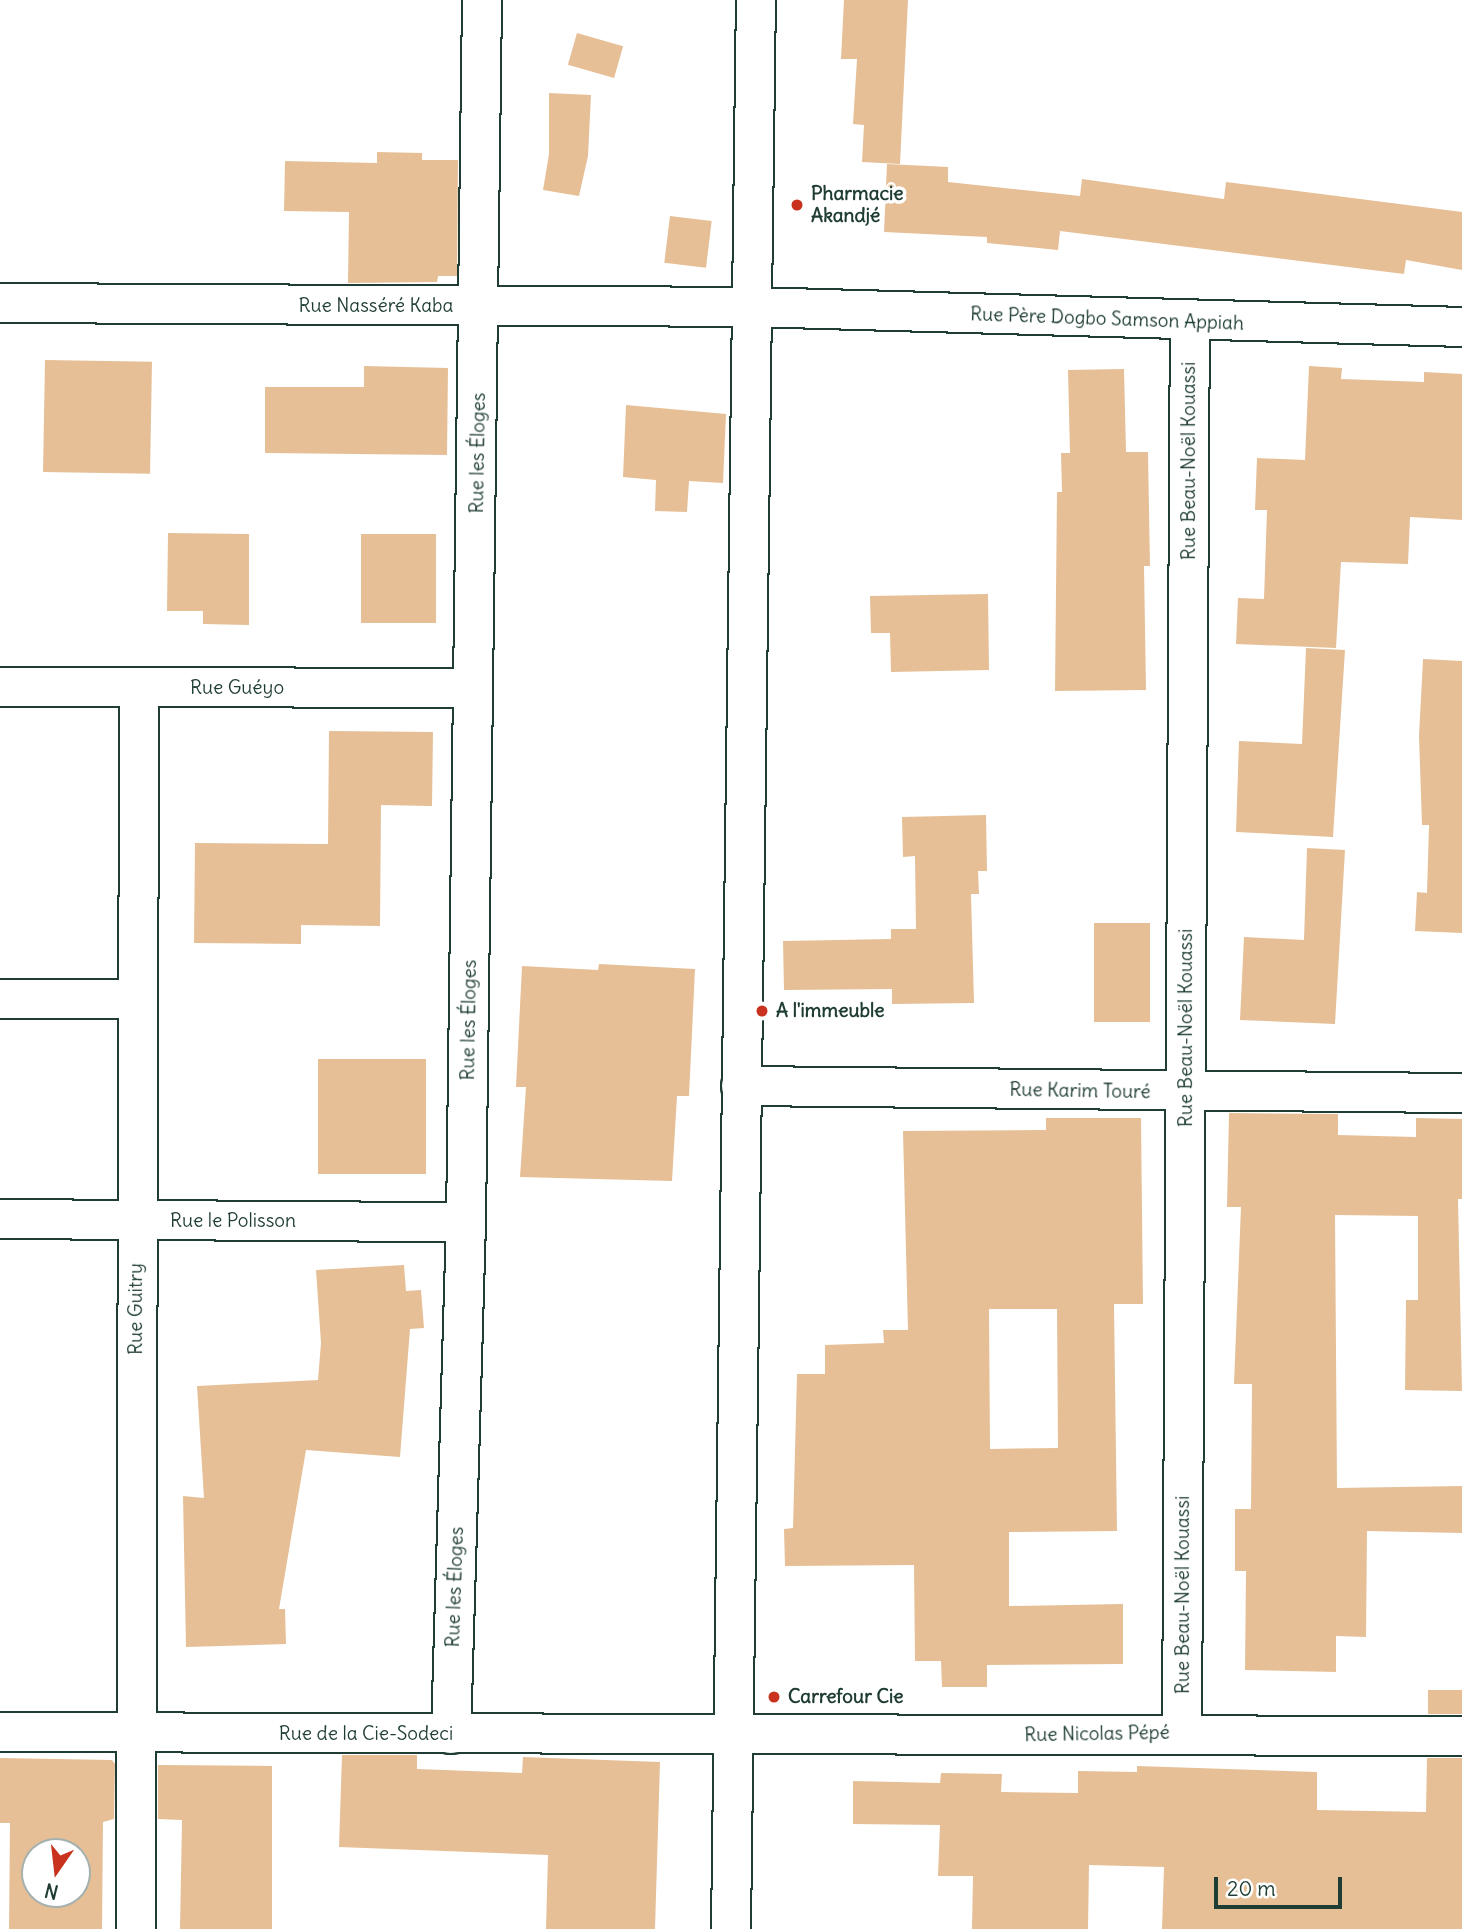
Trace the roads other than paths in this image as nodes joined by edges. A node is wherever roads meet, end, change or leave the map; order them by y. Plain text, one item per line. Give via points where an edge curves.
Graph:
1 (482, 0) edge
2 (756, 0) edge
3 (0, 303) edge
4 (481, 306) junction
5 (752, 307) junction
6 (1190, 322) junction
7 (1462, 327) edge
8 (0, 687) edge
9 (139, 688) junction
10 (473, 688) junction
11 (0, 999) edge
12 (136, 999) junction
13 (741, 1086) junction
14 (1186, 1093) junction
15 (1462, 1093) edge
16 (0, 1219) edge
17 (136, 1220) junction
18 (466, 1222) junction
19 (0, 1732) edge
20 (137, 1732) junction
21 (1182, 1733) junction
22 (451, 1734) junction
23 (1462, 1736) edge
24 (733, 1737) junction
25 (136, 1929) edge
26 (731, 1929) edge

1 - 4 street, Rue les Éloges
2 - 5 street
3 - 4 street, Rue Nasséré Kaba
4 - 5 street, Rue Nasséré Kaba
4 - 10 street, Rue les Éloges
5 - 6 street, Rue Père Dogbo Samson Appiah
5 - 13 street
6 - 7 street, Rue Père Dogbo Samson Appiah
6 - 14 street, Rue Beau-Noël Kouassi
8 - 9 street, Rue Guéyo
9 - 10 street, Rue Guéyo
9 - 12 street, Rue Guitry
10 - 18 street, Rue les Éloges
11 - 12 street
12 - 17 street, Rue Guitry
13 - 14 street, Rue Karim Touré
13 - 24 street
14 - 15 street, Rue Karim Touré
14 - 21 street, Rue Beau-Noël Kouassi
16 - 17 street, Rue le Polisson
17 - 18 street, Rue le Polisson
17 - 20 street, Rue Guitry
18 - 22 street, Rue les Éloges
19 - 20 street, Rue de la Cie-Sodeci
20 - 22 street, Rue de la Cie-Sodeci
20 - 25 street, Rue Guitry
21 - 23 street, Rue Nicolas Pépé
21 - 24 street, Rue Nicolas Pépé
22 - 24 street, Rue de la Cie-Sodeci
24 - 26 street

